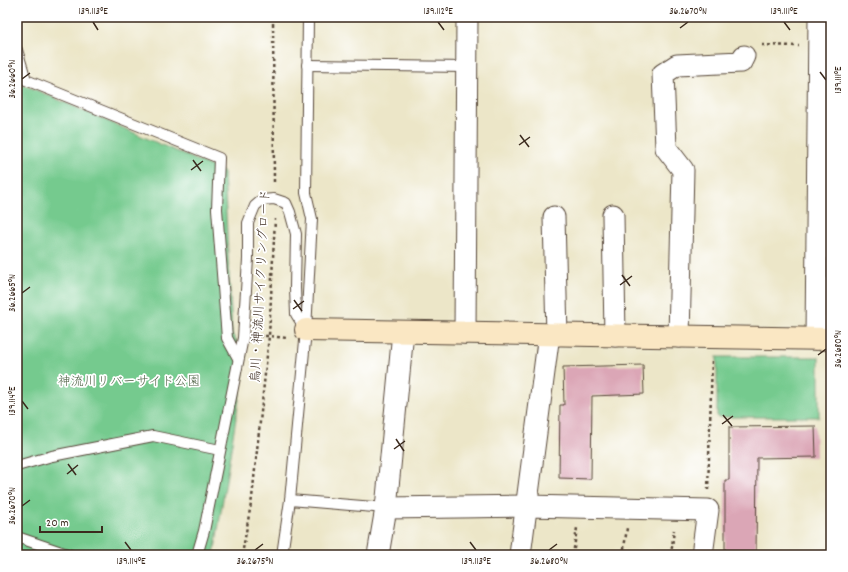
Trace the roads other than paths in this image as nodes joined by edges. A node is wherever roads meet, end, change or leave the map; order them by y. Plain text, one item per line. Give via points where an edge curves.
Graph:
1 (308, 17) edge
2 (467, 17) edge
3 (819, 17) edge
4 (17, 50) edge
5 (744, 56) road end
6 (308, 65) junction
7 (467, 67) junction
8 (613, 215) dead end
9 (554, 217) dead end
10 (306, 330) junction
11 (403, 332) junction
12 (465, 333) junction
13 (553, 335) junction
14 (615, 336) junction
15 (679, 337) junction
16 (824, 339) edge
17 (238, 358) junction
18 (220, 450) junction
19 (17, 466) edge
20 (290, 500) junction
21 (527, 506) junction
22 (386, 508) junction
23 (17, 537) edge
24 (70, 555) edge
25 (197, 555) edge
26 (282, 555) edge
27 (378, 555) edge
28 (520, 555) edge
29 (702, 555) edge

1 - 6 lane
2 - 7 street
3 - 16 street
4 - 17 lane via 26,80 219,158 217,210 227,338
5 - 15 street via 741,62 677,64 663,74 666,148 683,170
6 - 7 lane
6 - 10 lane via 306,193 312,219
7 - 12 street
8 - 14 street
9 - 13 street
10 - 11 street
10 - 17 lane via 296,314 296,234 290,212 286,203 274,199 262,200 255,206 248,223 243,338
10 - 20 lane
11 - 12 street
11 - 22 street
12 - 13 street
13 - 14 street
13 - 21 street
14 - 15 street
15 - 16 street
17 - 18 lane
18 - 19 lane via 152,436 52,456
18 - 25 lane
20 - 22 lane
20 - 26 lane
21 - 22 street
21 - 28 street
21 - 29 street via 708,510
22 - 27 street
23 - 24 lane

